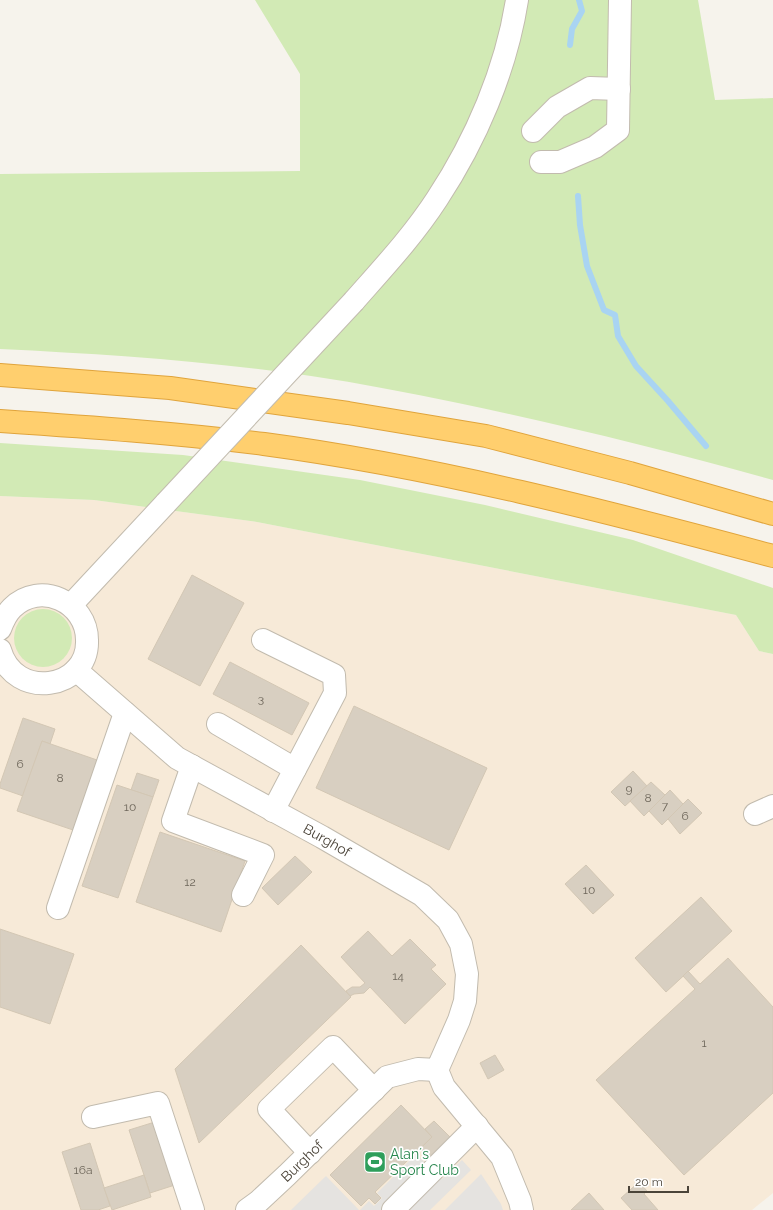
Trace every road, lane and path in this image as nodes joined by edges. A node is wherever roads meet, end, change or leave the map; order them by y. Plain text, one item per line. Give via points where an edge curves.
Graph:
1 (517, 0) edge
2 (620, 0) edge
3 (619, 89) junction
4 (533, 130) dead end
5 (541, 162) dead end
6 (0, 375) edge
7 (0, 421) edge
8 (630, 473) junction
9 (773, 499) edge
10 (773, 514) edge
11 (773, 556) edge
12 (71, 605) junction
13 (1, 621) edge
14 (263, 640) dead end
15 (0, 650) edge
16 (76, 670) junction
17 (5, 676) edge
18 (125, 713) junction
19 (218, 724) dead end
20 (192, 766) junction
21 (296, 769) junction
22 (273, 811) junction
23 (243, 895) dead end
24 (58, 908) dead end
25 (437, 1070) junction
26 (374, 1090) junction
27 (92, 1117) dead end
28 (477, 1126) junction
29 (310, 1154) junction
30 (193, 1210) edge
31 (247, 1210) edge
32 (393, 1210) edge
33 (522, 1210) edge

1 - 12 street, bridge via 508,41 486,106 458,163 412,233 354,301
2 - 3 street
3 - 4 street via 590,88 557,107
3 - 5 street via 618,130 595,147 560,162
6 - 8 highway via 170,388 348,413 486,436
7 - 11 highway via 174,433 265,444 362,460 520,491
8 - 9 highway
8 - 10 highway
12 - 13 street via 47,595 35,596 22,600
12 - 16 street via 84,622 88,642 82,662
14 - 21 street via 334,675 335,693
15 - 17 street
16 - 17 street via 55,683 42,684
16 - 18 street, Burghof
18 - 20 street, Burghof via 177,758
18 - 24 street
19 - 21 street
20 - 22 street, Burghof
20 - 23 street via 173,821 263,855
21 - 22 street
22 - 25 street, Burghof via 422,895 448,920 461,944 467,974 465,1001
25 - 26 street, Burghof via 418,1069 387,1077
25 - 28 street via 444,1087
26 - 29 street, Burghof
26 - 29 street via 333,1047 269,1109
27 - 30 street via 158,1103
28 - 32 street
28 - 33 street via 502,1157
29 - 31 street, Burghof

